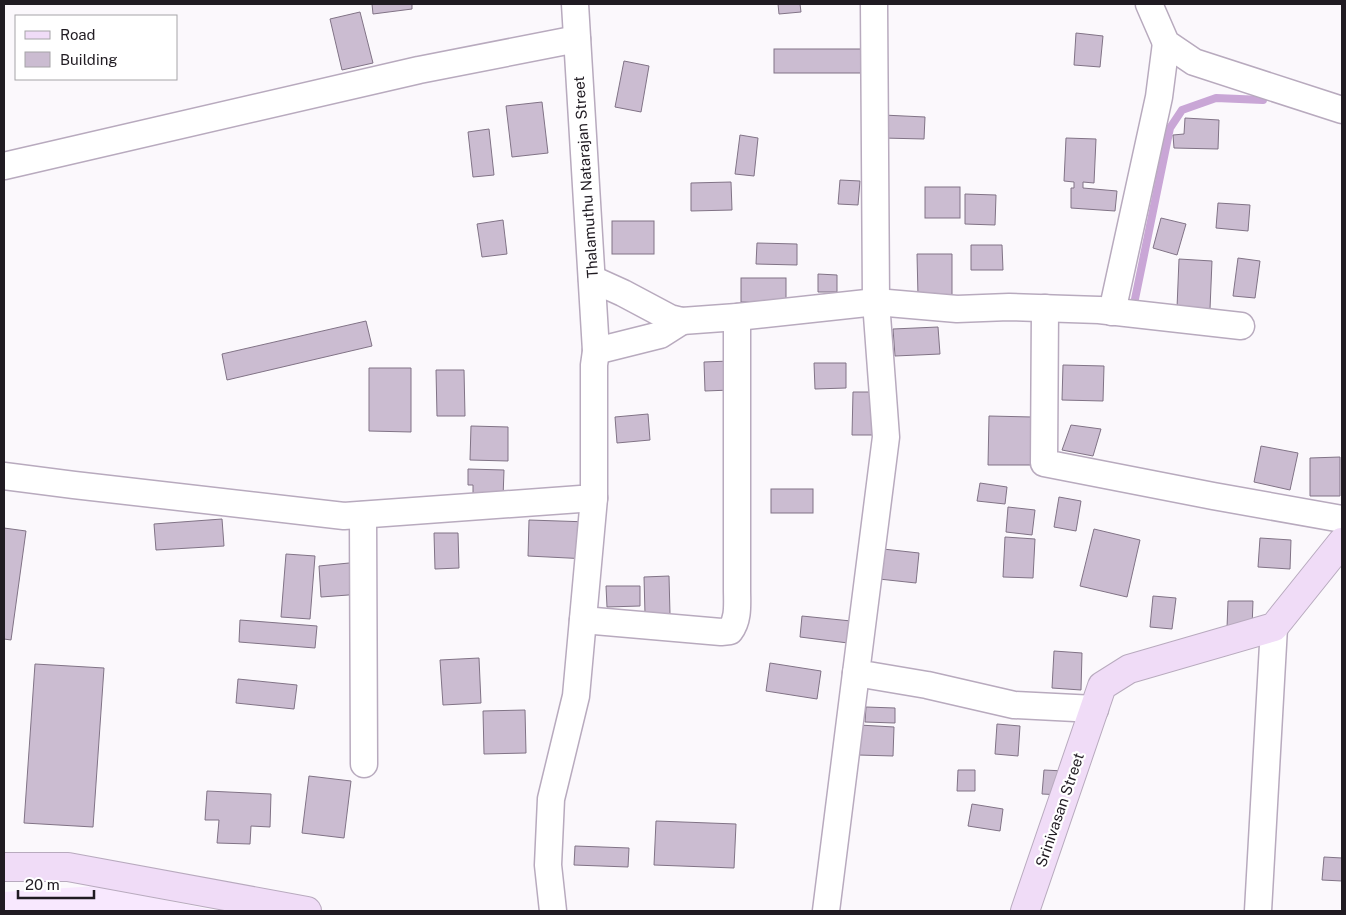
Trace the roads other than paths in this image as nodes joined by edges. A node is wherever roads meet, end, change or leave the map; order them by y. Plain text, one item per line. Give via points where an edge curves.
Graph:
1 (575, 4) edge
2 (874, 4) edge
3 (1149, 4) edge
4 (578, 39) junction
5 (1166, 43) junction
6 (1342, 110) edge
7 (4, 166) edge
8 (592, 279) junction
9 (876, 302) junction
10 (1045, 308) junction
11 (1112, 312) junction
12 (737, 317) junction
13 (682, 321) junction
14 (1241, 326) dead end
15 (596, 351) junction
16 (4, 476) edge
17 (594, 498) junction
18 (363, 515) junction
19 (1342, 519) edge
20 (1342, 542) edge
21 (583, 620) junction
22 (1274, 627) junction
23 (856, 673) junction
24 (1095, 709) junction
25 (364, 764) dead end
26 (4, 867) edge
27 (307, 911) edge
28 (553, 911) edge
29 (826, 911) edge
30 (1025, 911) edge
31 (1258, 911) edge

1 - 4 street, Thalamuthu Natarajan Street
2 - 9 street
3 - 5 street
4 - 7 street via 418,70
4 - 8 street, Thalamuthu Natarajan Street
5 - 6 street via 1194,62
5 - 11 street via 1159,97
8 - 13 street
8 - 15 street, Thalamuthu Natarajan Street
9 - 10 street via 957,309
9 - 12 street
9 - 23 street via 886,436
10 - 11 street
10 - 19 street via 1044,463
11 - 14 street
12 - 13 street
12 - 21 street via 737,614 734,625 730,631 722,632
13 - 15 street via 660,335
15 - 17 street, Thalamuthu Natarajan Street
16 - 18 street via 344,516
17 - 18 street
17 - 21 street, Thalamuthu Natarajan Street
18 - 25 street
20 - 22 street
21 - 28 street, Thalamuthu Natarajan Street via 576,696 551,799 548,865
22 - 24 street, Srinivasan Street via 1128,669 1102,686
22 - 31 street
23 - 24 street via 1014,705
23 - 29 street
24 - 30 street, Srinivasan Street
26 - 27 street via 68,867

